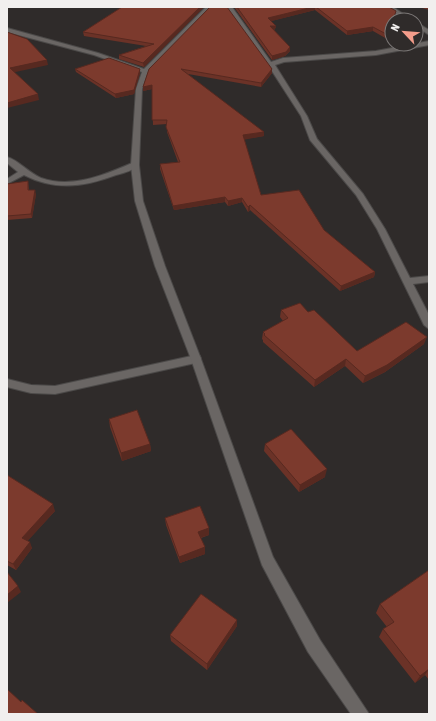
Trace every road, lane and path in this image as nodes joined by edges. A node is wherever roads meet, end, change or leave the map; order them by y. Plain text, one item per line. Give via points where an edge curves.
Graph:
1 (209, 7) edge
2 (229, 7) edge
3 (7, 30) edge
4 (429, 43) edge
5 (271, 66) junction
6 (146, 71) junction
7 (7, 159) edge
8 (135, 165) junction
9 (23, 172) junction
10 (7, 182) edge
11 (429, 279) edge
12 (407, 282) junction
13 (429, 325) edge
14 (196, 359) junction
15 (7, 383) edge
16 (361, 714) edge

1 - 6 street
2 - 5 street
3 - 6 street via 96,54
4 - 5 street via 376,53 283,60 273,62
5 - 12 street via 304,116 314,140 359,194 381,228
6 - 8 street via 139,89
7 - 9 street
8 - 9 street via 101,179 74,185 45,181
8 - 14 street via 139,201 160,266
9 - 10 street
11 - 12 street
12 - 13 street
14 - 15 street via 55,390 31,389
14 - 16 street via 267,560 314,646

